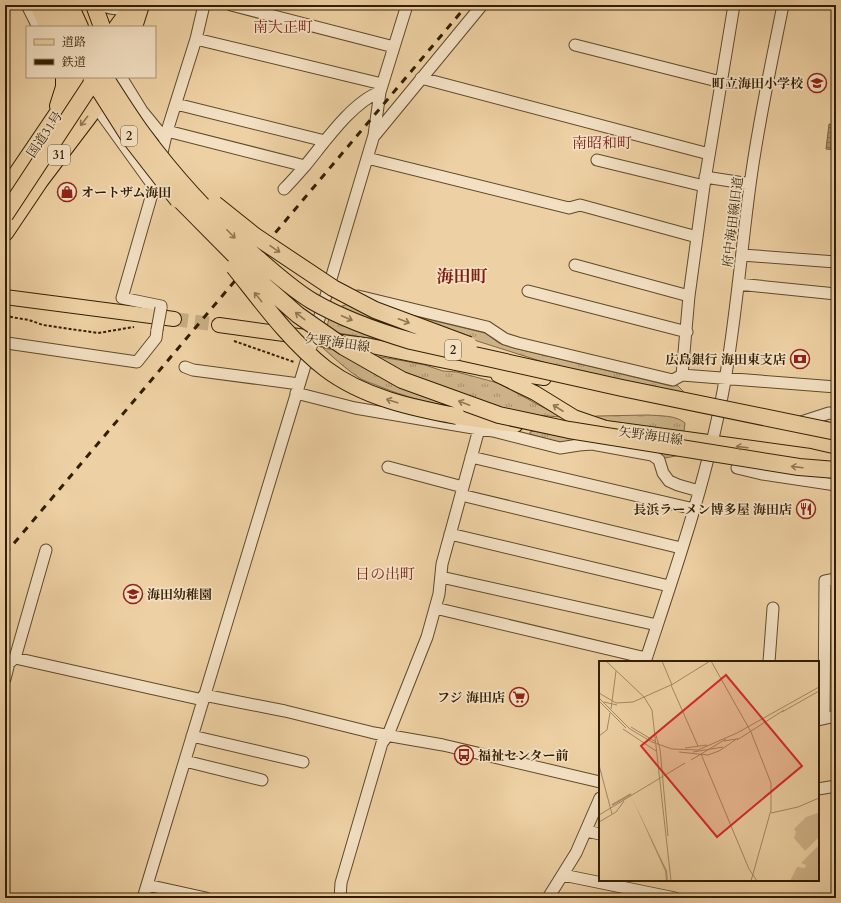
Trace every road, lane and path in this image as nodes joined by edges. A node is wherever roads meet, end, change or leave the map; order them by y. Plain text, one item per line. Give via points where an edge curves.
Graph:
1 (27, 5) edge
2 (38, 5) edge
3 (53, 5) edge
4 (70, 5) edge
5 (94, 5) edge
6 (101, 5) edge
7 (133, 5) edge
8 (141, 5) edge
9 (204, 5) edge
10 (231, 5) edge
11 (407, 5) edge
12 (482, 5) edge
13 (734, 5) edge
14 (783, 5) edge
15 (38, 26) edge
16 (48, 26) edge
17 (64, 26) edge
18 (80, 26) edge
19 (102, 26) edge
20 (118, 26) edge
21 (134, 26) edge
22 (196, 39) junction
23 (575, 45) dead end
24 (394, 47) junction
25 (64, 78) edge
26 (85, 78) edge
27 (106, 78) edge
28 (112, 78) edge
29 (122, 78) edge
30 (421, 78) junction
31 (721, 82) junction
32 (381, 88) junction
33 (176, 104) junction
34 (96, 107) junction
35 (141, 131) junction
36 (166, 135) junction
37 (374, 135) junction
38 (325, 141) junction
39 (35, 149) junction
40 (709, 154) junction
41 (367, 158) junction
42 (597, 160) dead end
43 (305, 166) junction
44 (704, 181) junction
45 (750, 184) junction
46 (154, 187) junction
47 (284, 190) dead end
48 (5, 191) edge
49 (172, 192) junction
50 (5, 215) edge
51 (5, 233) edge
52 (697, 237) junction
53 (742, 254) junction
54 (836, 262) edge
55 (574, 265) dead end
56 (738, 284) junction
57 (328, 289) junction
58 (528, 291) dead end
59 (836, 294) edge
60 (689, 296) junction
61 (5, 297) edge
62 (5, 316) edge
63 (174, 319) tunnel mouth
64 (219, 325) tunnel mouth
65 (138, 326) dead end
66 (687, 332) junction
67 (232, 340) dead end
68 (7, 343) dead end
69 (297, 363) dead end
70 (185, 367) dead end
71 (480, 368) junction
72 (682, 376) junction
73 (725, 378) junction
74 (596, 386) junction
75 (836, 387) edge
76 (298, 388) junction
77 (719, 409) junction
78 (836, 414) edge
79 (798, 423) junction
80 (606, 428) junction
81 (479, 430) junction
82 (836, 431) edge
83 (712, 443) junction
84 (471, 457) junction
85 (836, 462) edge
86 (388, 467) dead end
87 (737, 468) dead end
88 (836, 470) edge
89 (836, 486) edge
90 (462, 491) junction
91 (699, 492) junction
92 (694, 509) junction
93 (450, 534) junction
94 (682, 548) junction
95 (46, 550) dead end
96 (441, 577) junction
97 (836, 579) edge
98 (669, 586) junction
99 (435, 608) junction
100 (773, 608) dead end
101 (657, 625) junction
102 (15, 658) junction
103 (646, 660) edge
104 (769, 661) edge
105 (5, 678) edge
106 (204, 698) junction
107 (836, 716) edge
108 (821, 719) edge
109 (388, 734) junction
110 (192, 736) junction
111 (185, 761) junction
112 (304, 762) dead end
113 (262, 780) dead end
114 (599, 782) edge
115 (836, 786) edge
116 (819, 789) edge
117 (599, 800) edge
118 (586, 831) junction
119 (599, 834) edge
120 (563, 875) junction
121 (147, 885) junction
122 (143, 898) edge
123 (206, 898) edge
124 (340, 898) edge
125 (548, 898) edge
126 (675, 898) edge

1 - 15 street
2 - 16 highway
3 - 17 highway
4 - 18 highway
5 - 19 highway
6 - 7 street via 114,10
7 - 20 highway
8 - 21 highway
9 - 22 street
10 - 24 street
11 - 24 street
12 - 30 street
13 - 31 street
14 - 45 street, 府中海田線旧道
22 - 32 street
22 - 33 street
23 - 31 street
24 - 32 street
25 - 39 highway via 59,104
26 - 34 street
26 - 39 highway, 国道31号 / 31
26 - 49 highway, 2, bridge
26 - 50 highway, bridge via 90,86
27 - 35 highway, 2, bridge
28 - 34 highway, 国道31号 / 31
29 - 36 street via 142,111
30 - 37 street
30 - 40 street
31 - 40 street
32 - 37 street
32 - 38 street via 364,100
33 - 36 street
33 - 38 street
34 - 46 street
34 -> 51 highway, 国道31号 / 31 via 40,181
35 -> 74 highway, bridge via 194,185 232,218 333,288 375,310 469,345 555,370
35 -> 82 highway, 2, bridge via 170,168 243,246 312,301 344,317 411,341 622,388
36 - 43 street
36 - 46 street
37 - 41 street
38 - 43 street
39 - 48 highway, 国道31号 / 31
40 - 44 street
41 - 52 street via 569,208 580,205
41 - 57 street
42 - 44 street
43 - 47 street
44 - 45 street
44 - 52 street
45 - 53 street, 府中海田線旧道
46 - 68 street, bridge via 122,298 161,306 156,338 137,362
80 -> 49 highway, bridge via 520,425 457,416 384,399 344,380 327,370 294,340
88 -> 49 highway, 2, bridge via 799,467 569,430 499,415 402,380 344,347 298,315 265,286
52 - 60 street
53 - 54 street
53 - 56 street, 府中海田線旧道
55 - 60 street
56 - 59 street
56 - 73 street, 府中海田線旧道
57 - 72 street via 487,327 505,339 534,347 673,380
57 - 76 street, bridge
58 - 66 street
60 - 66 street
61 - 63 main road
62 - 65 path via 43,325 98,333
64 - 71 main road, 矢野海田線 via 371,346
66 - 72 street
67 - 69 path
70 - 76 street
71 - 74 main road, 矢野海田線
80 -> 71 main road, 矢野海田線 via 574,417 535,393
72 - 73 street
73 - 75 street
73 - 77 street, 府中海田線旧道
74 - 77 main road, 矢野海田線 via 693,407
76 - 81 street via 355,408
76 - 106 street
77 - 79 main road, 矢野海田線
77 - 83 street, 府中海田線旧道
78 - 79 street via 829,413
79 - 82 main road, 矢野海田線
80 - 83 main road, 矢野海田線
81 - 84 street
81 - 91 street via 493,431 560,448 592,444 652,454 659,460 669,481
85 -> 83 main road, 矢野海田線
83 - 91 street, 府中海田線旧道
84 - 90 street
84 - 92 street
86 - 90 street
87 - 89 street
90 - 93 street
90 - 94 street
91 - 92 street, 府中海田線旧道
92 - 94 street, 府中海田線旧道
93 - 96 street
93 - 98 street
94 - 98 street, 府中海田線旧道
95 - 102 street
96 - 99 street
96 - 101 street
97 - 108 street via 825,581
98 - 101 street, 府中海田線旧道
99 - 103 street
99 - 109 street via 427,637
100 - 104 street
101 - 103 street, 府中海田線旧道
102 - 105 street via 10,663
102 - 106 street
106 - 109 street via 285,711 374,733
106 - 110 street
107 - 108 street
109 - 114 street
109 - 124 street via 382,743 341,883
110 - 111 street
110 - 112 street
111 - 113 street
111 - 121 street
115 - 116 street
117 - 118 street
118 - 119 street
118 - 120 street
120 - 125 street
120 - 126 street
121 - 122 street
121 - 123 street

